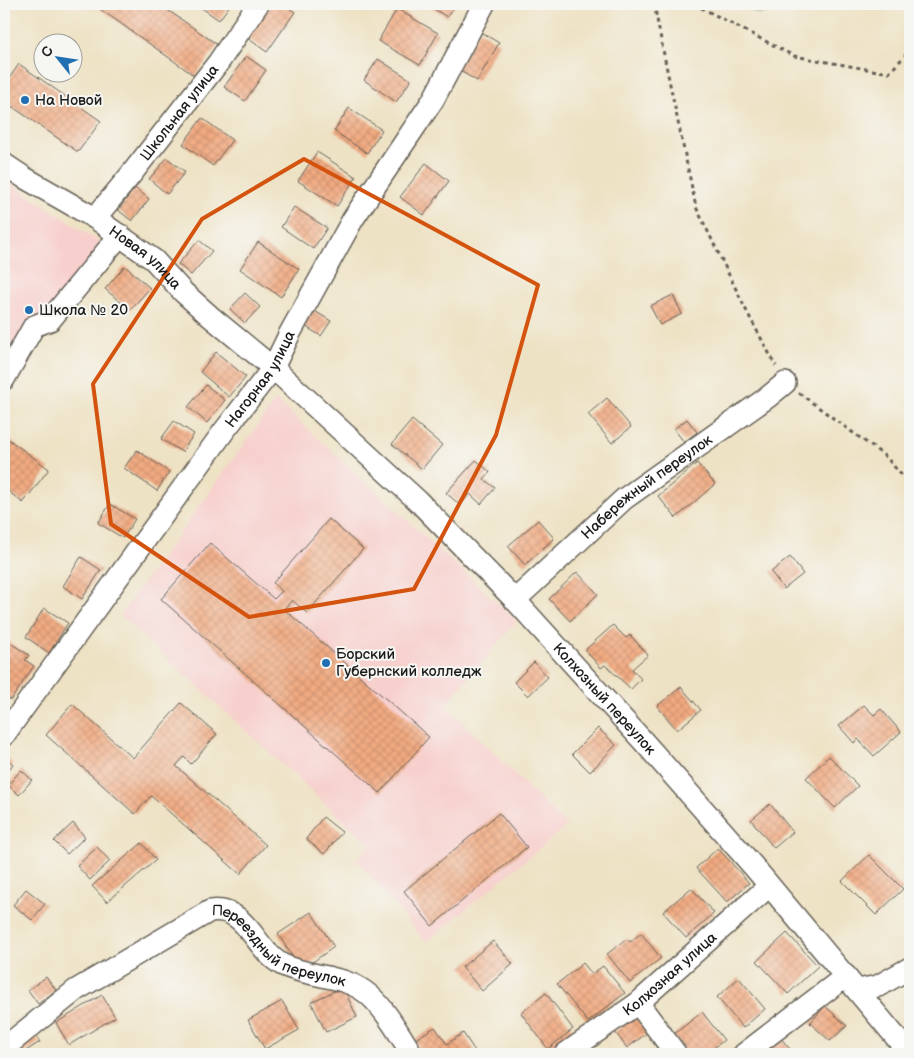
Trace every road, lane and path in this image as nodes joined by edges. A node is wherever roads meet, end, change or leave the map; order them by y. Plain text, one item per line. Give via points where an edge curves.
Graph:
1 (258, 4) edge
2 (484, 4) edge
3 (654, 4) edge
4 (694, 4) edge
5 (910, 50) edge
6 (4, 164) edge
7 (95, 218) junction
8 (120, 235) junction
9 (273, 368) junction
10 (4, 379) edge
11 (786, 383) junction
12 (910, 485) edge
13 (515, 600) junction
14 (4, 735) edge
15 (769, 886) junction
16 (910, 968) edge
17 (852, 983) junction
18 (638, 1003) junction
19 (4, 1048) edge
20 (412, 1054) edge
21 (565, 1054) edge
22 (676, 1054) edge
23 (744, 1054) edge
24 (910, 1054) edge

1 - 7 street, Школьная улица via 218,63
2 - 9 street, Нагорная улица via 433,100 353,220
3 - 11 path via 696,207
4 - 5 path via 794,56 889,73
6 - 7 street, Новая улица
7 - 8 street, Новая улица
8 - 9 street, Новая улица via 154,260 183,292
8 - 10 street via 50,320 34,326
9 - 13 street, Колхозный переулок via 418,501
9 - 14 street, Нагорная улица
11 - 12 path via 886,457
11 - 13 street, Набережный переулок via 624,499
13 - 15 street, Колхозный переулок
15 - 17 street, Колхозный переулок
15 - 18 street, Колхозная улица
16 - 17 street via 878,986
17 - 23 street
17 - 24 street, Колхозный переулок
18 - 21 street, Колхозная улица
18 - 22 street
19 - 20 street, Переездный переулок via 76,990 210,912 219,910 239,918 270,956 281,964 347,981 370,995

